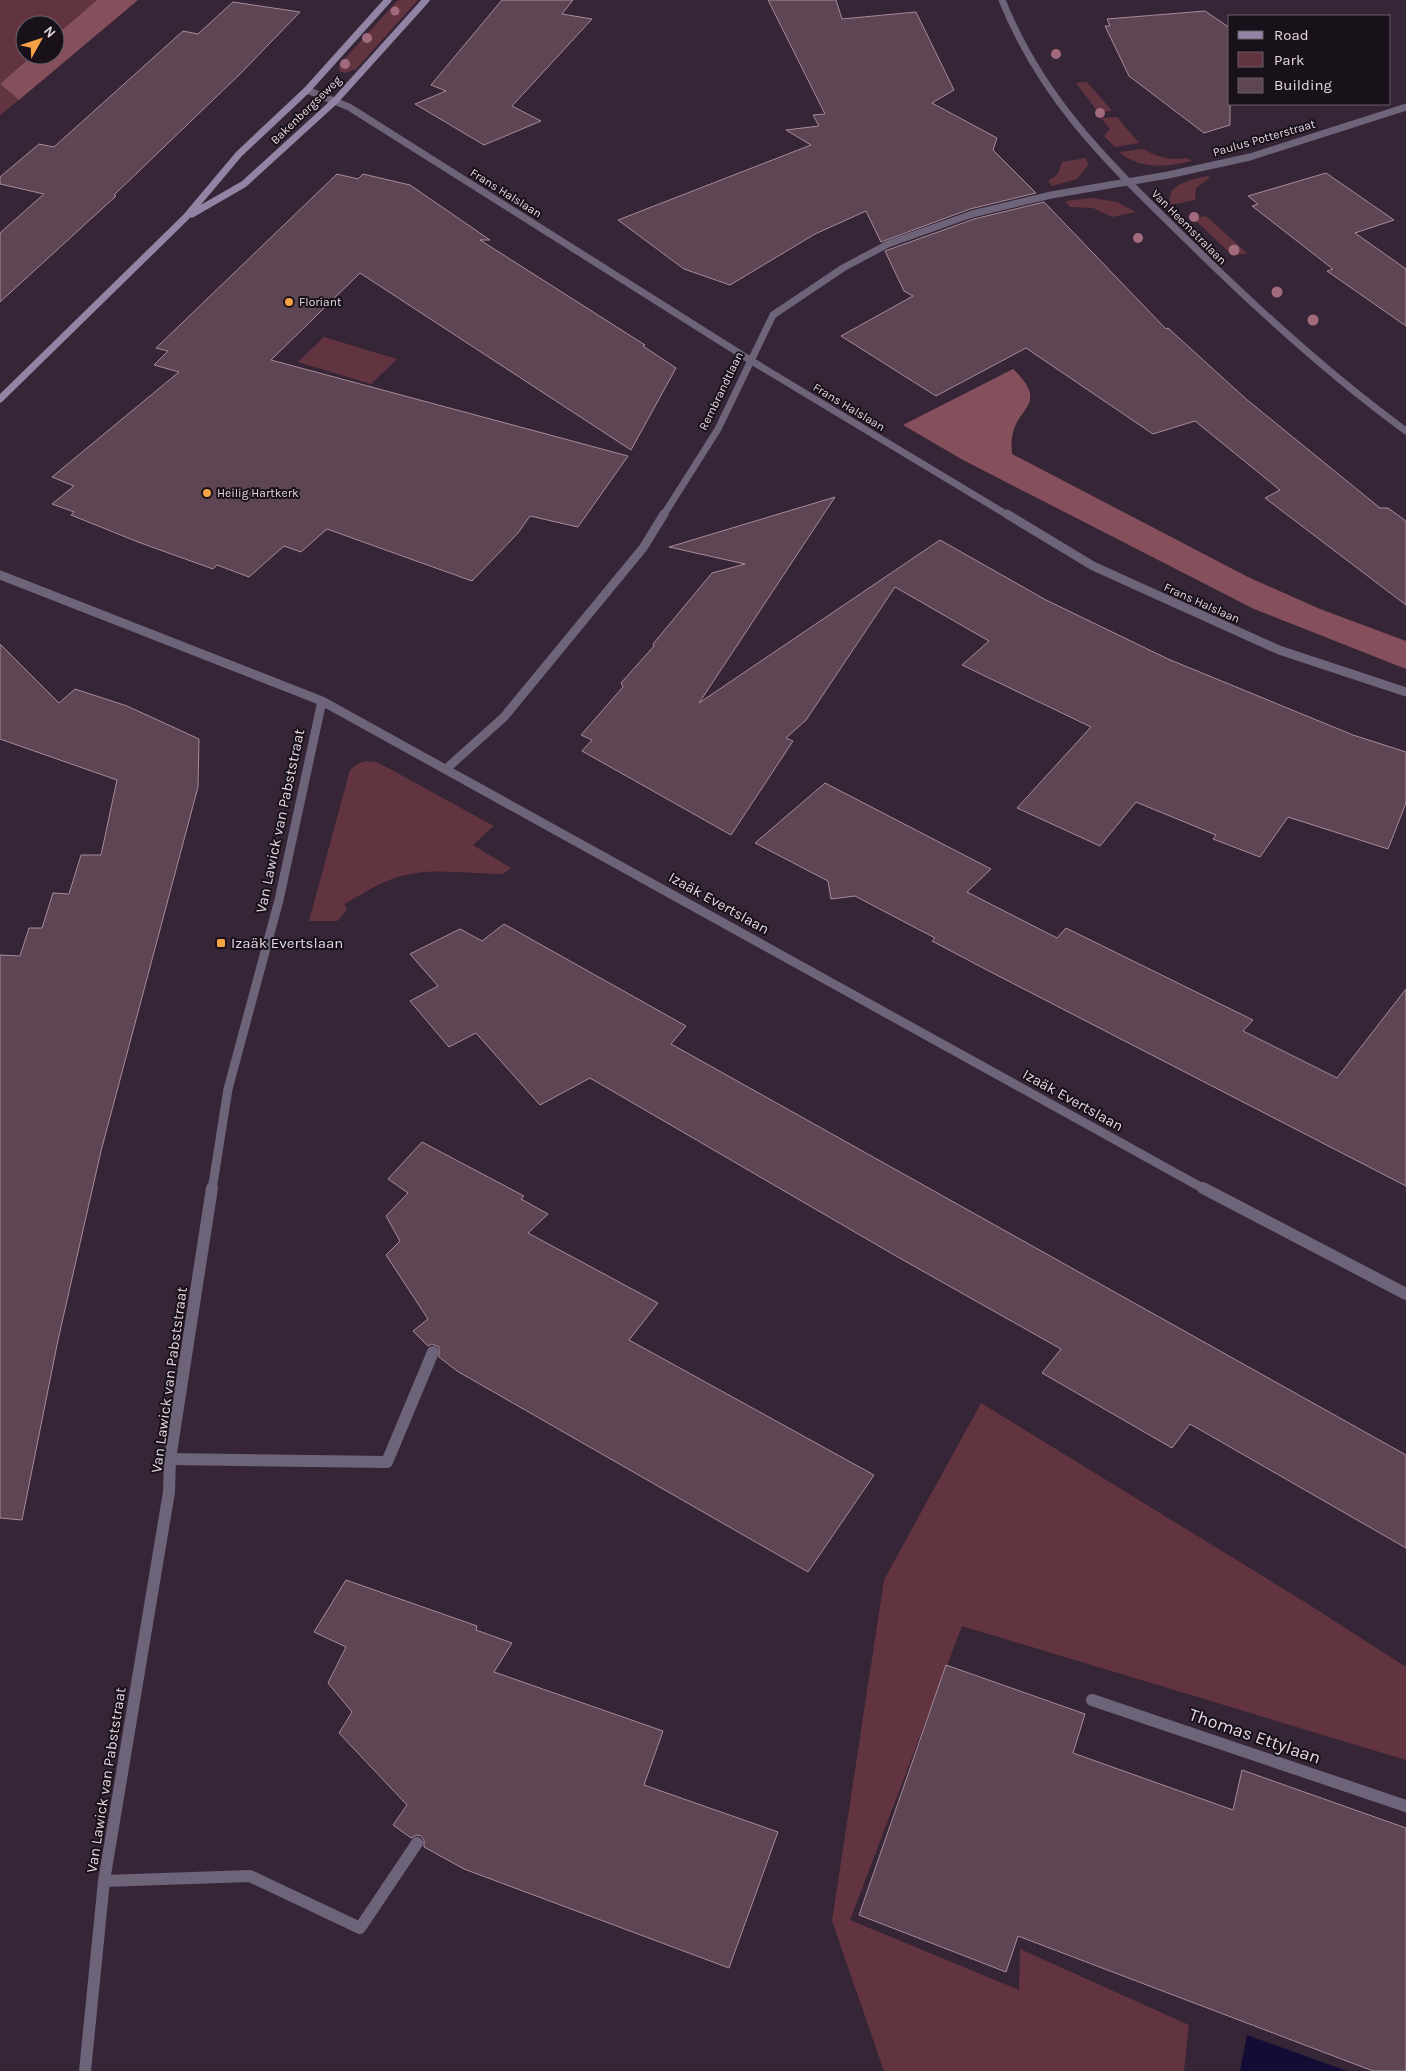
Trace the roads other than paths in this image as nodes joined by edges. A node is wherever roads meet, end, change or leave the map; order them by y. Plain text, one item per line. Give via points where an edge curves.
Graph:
1 (388, 0) edge
2 (426, 0) edge
3 (1002, 0) edge
4 (307, 90) junction
5 (335, 101) junction
6 (1406, 108) edge
7 (1126, 180) junction
8 (186, 217) junction
9 (750, 360) junction
10 (0, 399) edge
11 (1406, 431) edge
12 (0, 576) edge
13 (1406, 692) edge
14 (322, 701) junction
15 (446, 769) junction
16 (1406, 1294) edge
17 (433, 1352) dead end
18 (170, 1459) junction
19 (1092, 1700) dead end
20 (1406, 1806) edge
21 (417, 1843) dead end
22 (104, 1881) junction
23 (85, 2071) edge

1 - 4 street, Bakenbergseweg
2 - 5 street, Bakenbergseweg
3 - 7 street, Van Heemstralaan via 1027,55 1055,98
4 - 5 street, Frans Halslaan
4 - 8 street, Bakenbergseweg via 239,154
5 - 8 street, Bakenbergseweg via 244,184
5 - 9 street, Frans Halslaan
6 - 7 street, Paulus Potterstraat via 1250,157 1168,175
7 - 9 street, Rembrandtlaan via 972,214 888,244 843,268 773,315
7 - 11 street, Van Heemstralaan via 1228,281 1308,353
8 - 10 street, Bakenbergseweg
9 - 13 street, Frans Halslaan via 1093,566 1279,650
9 - 15 street, Rembrandtlaan via 718,429 643,548 504,717
12 - 14 street, Izaäk Evertslaan
14 - 15 street, Izaäk Evertslaan
14 - 18 street, Van Lawick van Pabststraat via 279,900 228,1088
15 - 16 street, Izaäk Evertslaan via 1140,1155
17 - 18 street via 387,1462
18 - 22 street, Van Lawick van Pabststraat via 169,1492
19 - 20 street, Thomas Ettylaan
21 - 22 street via 360,1928 250,1876
22 - 23 street, Van Lawick van Pabststraat

